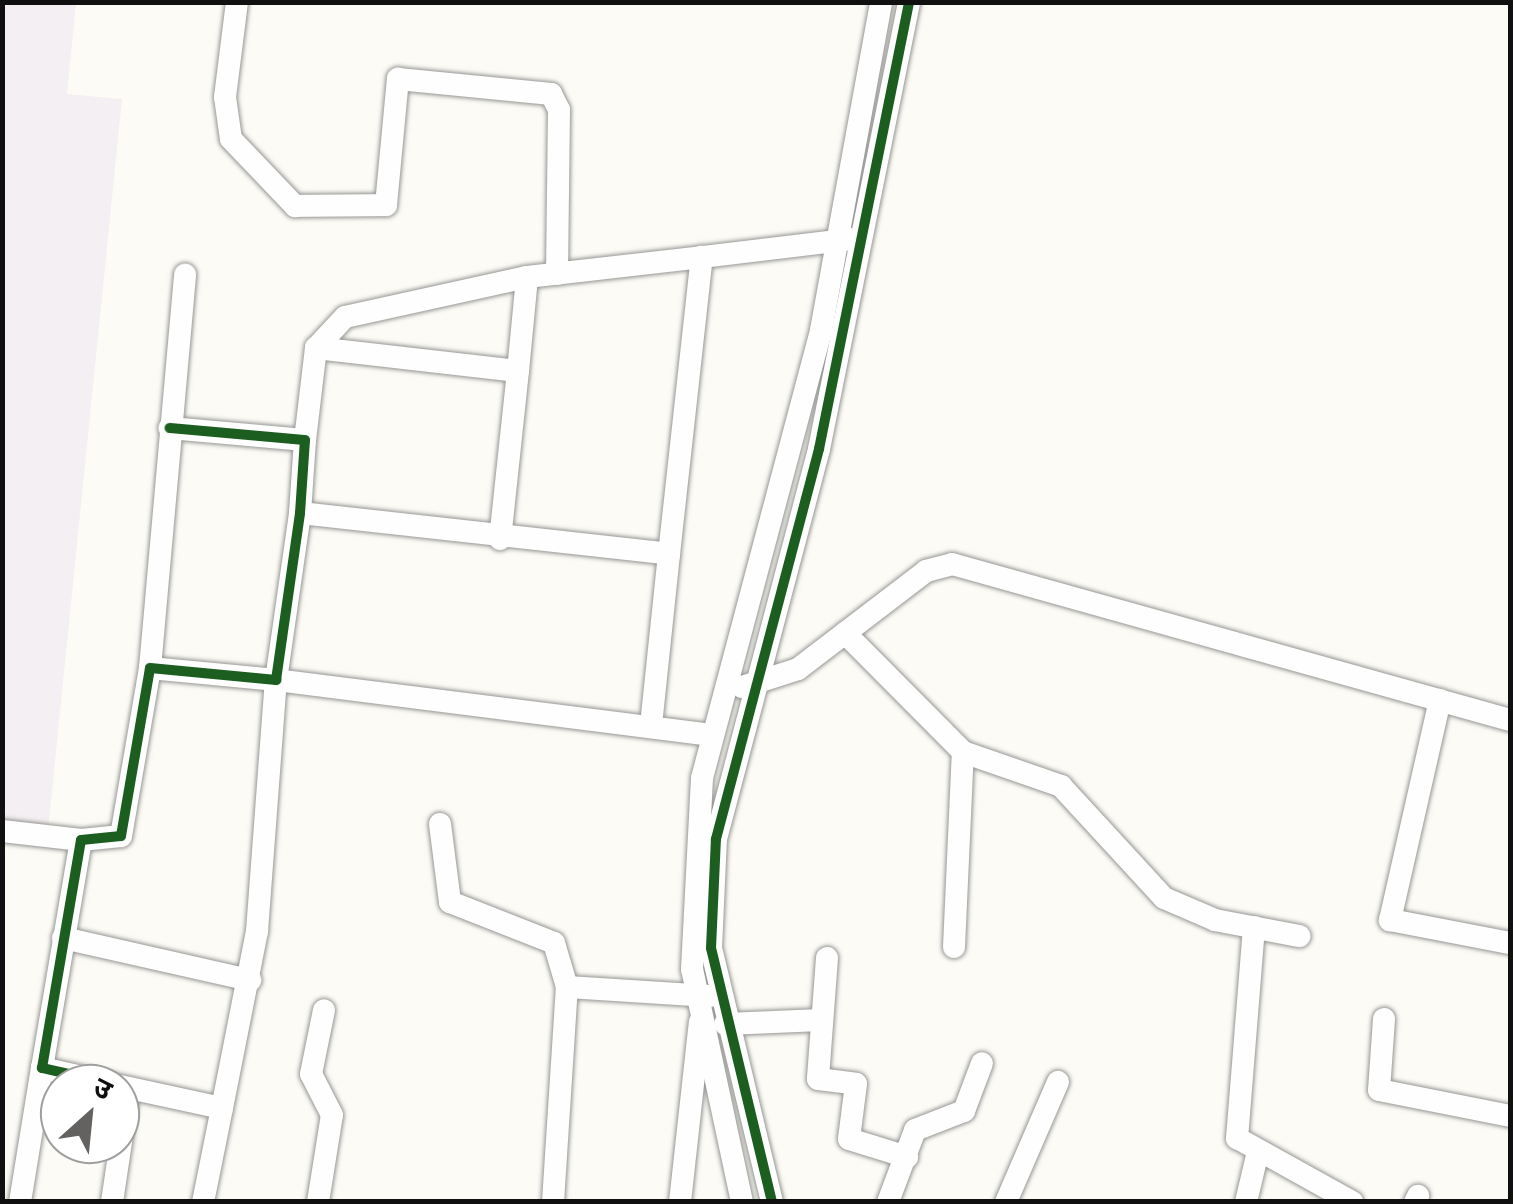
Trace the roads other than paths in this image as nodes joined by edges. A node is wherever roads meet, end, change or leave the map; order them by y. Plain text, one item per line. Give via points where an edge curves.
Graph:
1 (236, 2) edge
2 (881, 2) edge
3 (908, 2) edge
4 (866, 237) junction
5 (840, 240) junction
6 (702, 257) junction
7 (557, 258) junction
8 (185, 276) dead end
9 (527, 277) junction
10 (316, 348) junction
11 (518, 371) junction
12 (170, 428) junction
13 (305, 440) junction
14 (774, 500) junction
15 (806, 505) junction
16 (300, 514) junction
17 (500, 539) junction
18 (669, 554) junction
19 (845, 633) junction
20 (150, 668) junction
21 (276, 680) junction
22 (751, 686) junction
23 (723, 689) junction
24 (1440, 700) junction
25 (1510, 720) edge
26 (651, 726) junction
27 (711, 734) junction
28 (963, 752) junction
29 (440, 824) dead end
30 (2, 831) edge
31 (81, 840) junction
32 (1254, 927) junction
33 (1300, 936) dead end
34 (63, 938) junction
35 (1510, 942) edge
36 (954, 947) dead end
37 (827, 958) dead end
38 (250, 980) junction
39 (567, 986) junction
40 (706, 1003) junction
41 (324, 1010) dead end
42 (1384, 1019) dead end
43 (822, 1020) junction
44 (726, 1024) junction
45 (982, 1063) dead end
46 (43, 1064) edge
47 (40, 1080) edge
48 (1058, 1082) dead end
49 (140, 1090) edge
50 (222, 1108) junction
51 (1510, 1116) edge
52 (1257, 1156) junction
53 (907, 1157) junction
54 (115, 1164) edge
55 (20, 1202) edge
56 (112, 1202) edge
57 (203, 1202) edge
58 (318, 1202) edge
59 (553, 1202) edge
60 (680, 1202) edge
61 (742, 1202) edge
62 (772, 1202) edge
63 (888, 1202) edge
64 (1006, 1202) edge
65 (1246, 1202) edge
66 (1352, 1202) edge

1 - 7 street via 227,125 282,200 315,212 386,205 398,80 538,87 559,110
2 - 5 street
3 - 4 street
4 - 5 street
4 - 15 street
5 - 6 street
5 - 14 street
6 - 7 street
6 - 18 street
7 - 9 street
8 - 12 street
9 - 10 street via 345,317
9 - 11 street
10 - 11 street
10 - 13 street
11 - 17 street
12 - 13 street
12 - 20 street
13 - 16 street
14 - 15 street
14 - 23 street
15 - 22 street
16 - 17 street
16 - 21 street
17 - 18 street
18 - 26 street
19 - 22 street via 798,669
19 - 24 street via 926,571 970,566
19 - 28 street
20 - 21 street
20 - 31 street via 121,836
21 - 26 street
21 - 38 street
22 - 23 street
22 - 40 street via 716,839
23 - 27 street
24 - 25 street
24 - 35 street via 1390,920
26 - 27 street
27 - 40 street via 690,928
28 - 32 street via 1061,786 1164,898
28 - 36 street
29 - 39 street via 450,902 554,943
30 - 31 street
31 - 34 street
32 - 33 street
32 - 52 street via 1236,1128
34 - 38 street
34 - 46 street
37 - 43 street
38 - 50 street
39 - 40 street
39 - 59 street
40 - 44 street
40 - 60 street
40 - 61 street
41 - 58 street via 311,1074 332,1116
42 - 51 street via 1379,1090
43 - 44 street
43 - 53 street via 818,1079 857,1086 850,1139
44 - 62 street
45 - 53 street via 964,1111 920,1123
47 - 55 street
48 - 64 street
49 - 50 street
50 - 57 street
52 - 65 street
52 - 66 street
53 - 63 street
54 - 56 street

